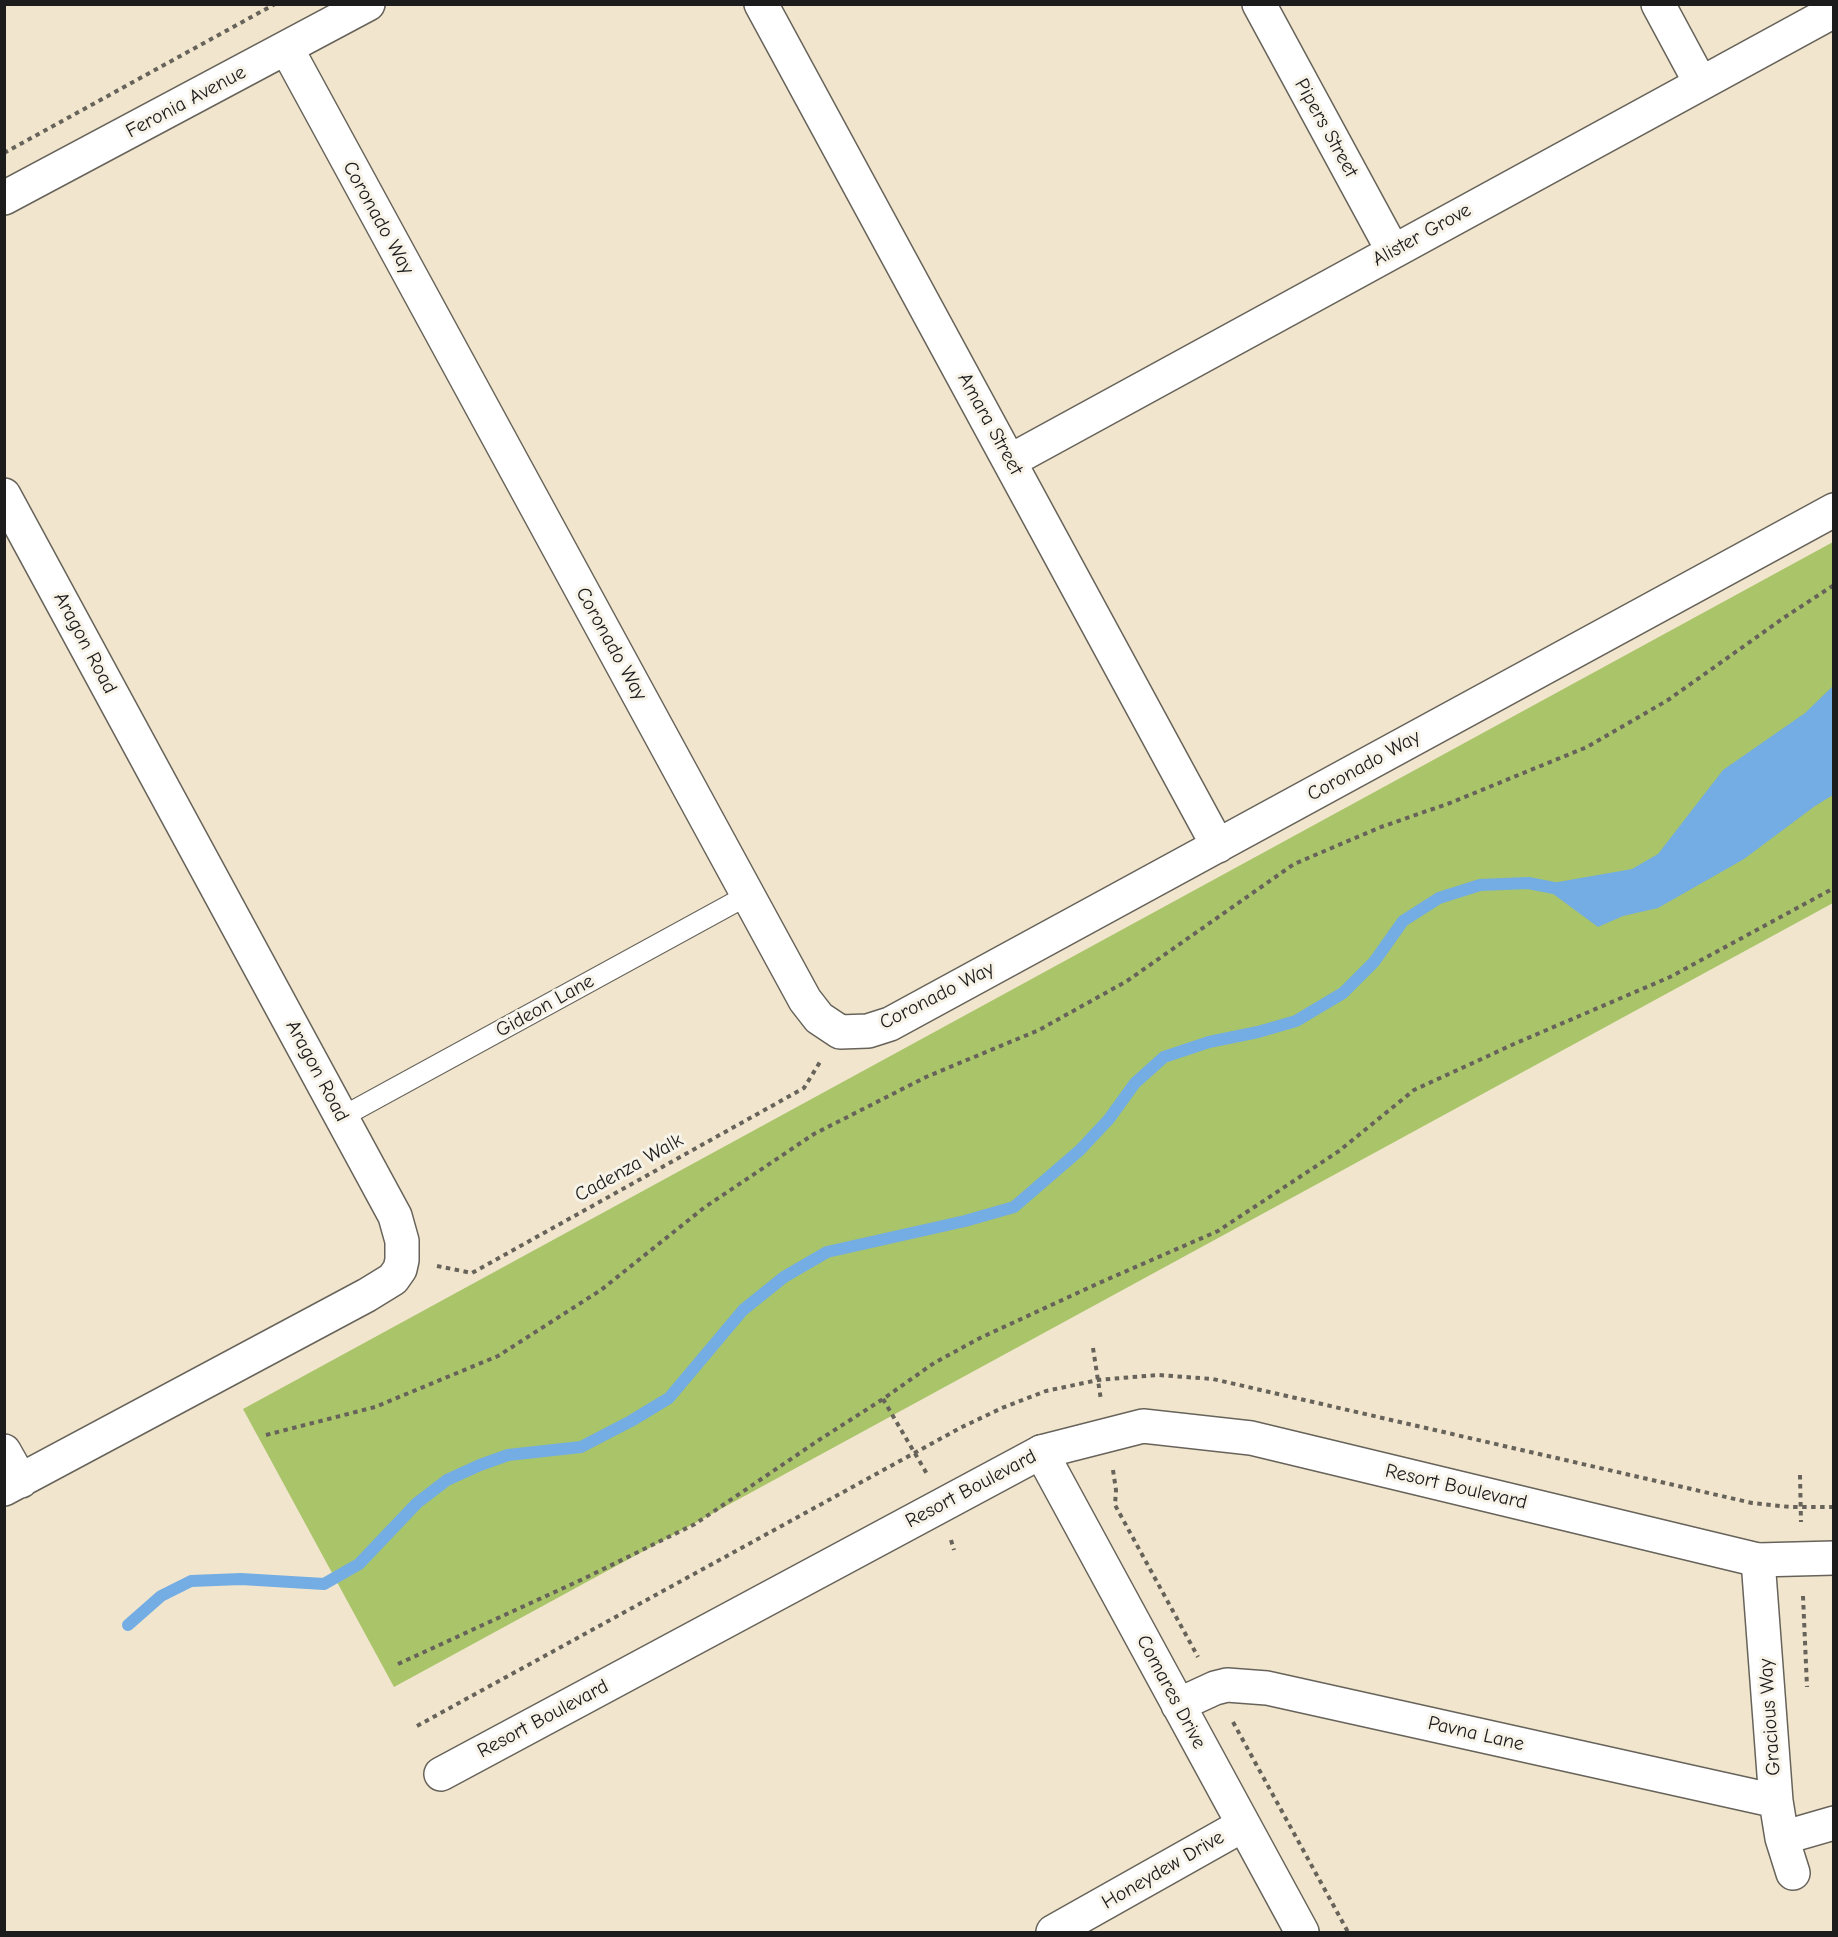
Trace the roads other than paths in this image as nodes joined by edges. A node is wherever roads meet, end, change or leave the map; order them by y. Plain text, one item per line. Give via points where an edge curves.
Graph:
1 (368, 4) edge
2 (761, 4) edge
3 (1258, 4) edge
4 (1658, 4) edge
5 (1833, 11) edge
6 (287, 48) junction
7 (1700, 82) junction
8 (4, 198) edge
9 (1393, 251) junction
10 (1010, 461) junction
11 (4, 495) edge
12 (1833, 510) edge
13 (1218, 846) junction
14 (748, 896) junction
15 (342, 1118) junction
16 (4, 1451) edge
17 (1041, 1452) junction
18 (13, 1485) edge
19 (1818, 1559) edge
20 (1758, 1560) junction
21 (1178, 1705) junction
22 (441, 1774) dead end
23 (1776, 1802) junction
24 (1833, 1823) edge
25 (1243, 1825) junction
26 (1782, 1838) junction
27 (1793, 1873) dead end
28 (1053, 1932) edge
29 (1302, 1932) edge

1 - 6 street, Feronia Avenue
2 - 10 street, Amara Street
3 - 9 street, Pipers Street
4 - 7 street
5 - 7 street, Alister Grove
6 - 8 street, Feronia Avenue
6 - 14 street, Coronado Way
7 - 9 street, Alister Grove
9 - 10 street, Alister Grove
10 - 13 street, Amara Street
11 - 15 street, Aragon Road
12 - 13 street, Coronado Way
13 - 14 street, Coronado Way via 890,1024 868,1031 840,1032 819,1018 805,1000
14 - 15 lane, Gideon Lane
15 - 18 street, Aragon Road via 395,1216 402,1260 393,1279
16 - 18 street
17 - 20 street, Resort Boulevard via 1143,1426 1251,1438
17 - 21 street, Comares Drive
17 - 22 street, Resort Boulevard
19 - 20 street, Resort Boulevard
20 - 23 street, Gracious Way
21 - 23 street, Pavna Lane via 1227,1685 1268,1688
21 - 25 street, Comares Drive
23 - 26 street, Gracious Way
24 - 26 street
25 - 28 street, Honeydew Drive
25 - 29 street, Comares Drive
26 - 27 street, Gracious Way

